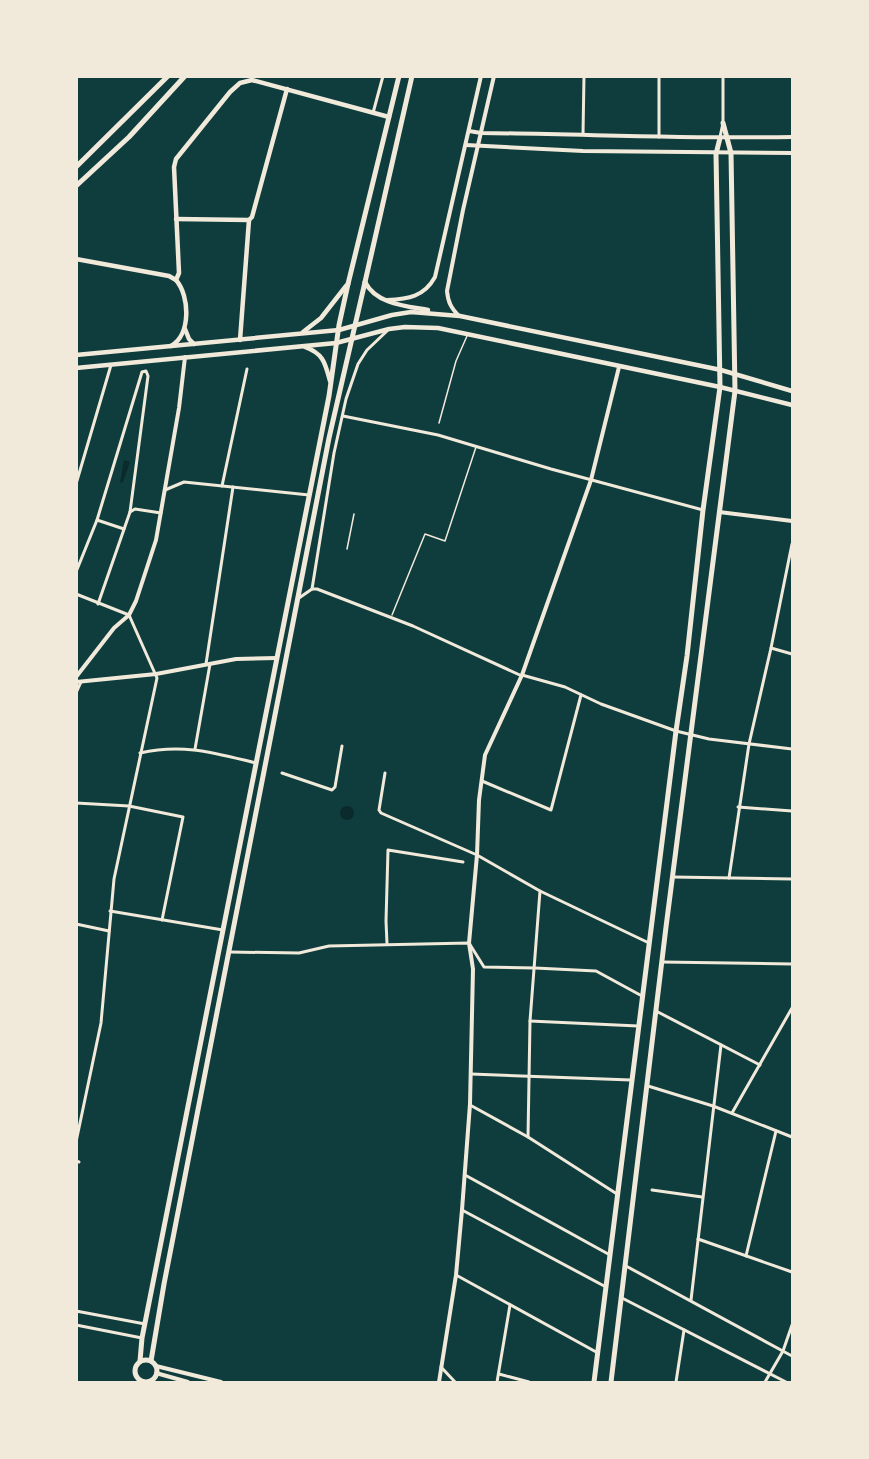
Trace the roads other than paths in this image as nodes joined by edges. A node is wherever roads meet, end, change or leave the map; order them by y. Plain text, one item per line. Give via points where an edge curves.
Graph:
1 (168, 76) edge
2 (185, 76) edge
3 (382, 76) edge
4 (399, 76) edge
5 (412, 76) edge
6 (481, 76) edge
7 (494, 76) edge
8 (584, 76) edge
9 (659, 76) edge
10 (723, 76) edge
11 (287, 89) junction
12 (373, 113) junction
13 (389, 117) junction
14 (723, 123) joint
15 (469, 131) junction
16 (481, 133) junction
17 (583, 134) junction
18 (658, 137) junction
19 (792, 137) edge
20 (724, 138) junction
21 (466, 145) junction
22 (477, 147) junction
23 (731, 153) junction
24 (792, 153) edge
25 (716, 154) junction
26 (76, 167) edge
27 (76, 186) edge
28 (176, 219) junction
29 (249, 220) junction
30 (76, 259) edge
31 (177, 280) junction
32 (365, 282) junction
33 (348, 284) junction
34 (386, 300) junction
35 (457, 316) junction
36 (355, 325) junction
37 (185, 328) junction
38 (389, 329) junction
39 (339, 330) junction
40 (300, 334) junction
41 (467, 335) junction
42 (352, 338) junction
43 (240, 340) junction
44 (336, 343) junction
45 (194, 344) junction
46 (303, 346) junction
47 (169, 347) junction
48 (76, 355) edge
49 (185, 356) junction
50 (111, 364) junction
51 (619, 367) junction
52 (76, 368) edge
53 (247, 369) dead end
54 (721, 370) junction
55 (733, 373) junction
56 (330, 381) junction
57 (720, 387) junction
58 (735, 391) junction
59 (792, 391) edge
60 (792, 405) edge
61 (343, 416) junction
62 (439, 423) dead end
63 (477, 447) junction
64 (591, 480) junction
65 (76, 484) edge
66 (222, 486) junction
67 (233, 487) junction
68 (165, 490) junction
69 (309, 495) junction
70 (703, 510) junction
71 (130, 512) junction
72 (718, 512) junction
73 (161, 513) junction
74 (354, 514) dead end
75 (97, 520) junction
76 (792, 521) edge
77 (124, 529) junction
78 (792, 544) edge
79 (347, 549) dead end
80 (76, 572) edge
81 (312, 589) junction
82 (76, 594) edge
83 (299, 598) junction
84 (98, 604) junction
85 (129, 615) junction
86 (391, 617) junction
87 (771, 648) junction
88 (792, 654) edge
89 (277, 658) junction
90 (208, 664) junction
91 (156, 674) junction
92 (522, 675) junction
93 (76, 677) edge
94 (79, 682) edge
95 (76, 693) edge
96 (581, 695) junction
97 (676, 731) junction
98 (691, 735) junction
99 (749, 744) junction
100 (342, 746) dead end
101 (195, 749) junction
102 (792, 749) edge
103 (140, 753) junction
104 (256, 763) junction
105 (282, 773) dead end
106 (385, 773) dead end
107 (481, 781) junction
108 (76, 803) edge
109 (129, 806) junction
110 (738, 807) junction
111 (792, 811) edge
112 (477, 855) junction
113 (463, 862) dead end
114 (673, 877) junction
115 (729, 878) junction
116 (792, 879) edge
117 (540, 891) junction
118 (110, 911) junction
119 (162, 920) junction
120 (76, 924) edge
121 (223, 930) junction
122 (109, 931) junction
123 (469, 943) junction
124 (649, 943) junction
125 (387, 944) junction
126 (228, 952) junction
127 (662, 962) junction
128 (792, 964) edge
129 (535, 968) junction
130 (642, 996) junction
131 (792, 1008) edge
132 (656, 1011) junction
133 (530, 1021) junction
134 (638, 1026) junction
135 (721, 1044) junction
136 (760, 1065) junction
137 (471, 1074) junction
138 (529, 1074) junction
139 (631, 1080) junction
140 (648, 1086) junction
141 (470, 1104) junction
142 (713, 1106) junction
143 (732, 1113) junction
144 (776, 1131) junction
145 (528, 1137) junction
146 (792, 1137) edge
147 (76, 1142) edge
148 (465, 1175) junction
149 (652, 1190) dead end
150 (618, 1194) junction
151 (702, 1197) junction
152 (462, 1210) junction
153 (697, 1239) junction
154 (610, 1255) junction
155 (746, 1256) junction
156 (626, 1266) junction
157 (792, 1272) edge
158 (456, 1275) junction
159 (606, 1287) junction
160 (621, 1297) junction
161 (691, 1300) junction
162 (510, 1305) junction
163 (76, 1311) edge
164 (145, 1324) junction
165 (792, 1324) edge
166 (76, 1325) edge
167 (684, 1330) junction
168 (142, 1338) junction
169 (783, 1351) junction
170 (598, 1353) junction
171 (792, 1356) edge
172 (151, 1360) junction
173 (140, 1361) junction
174 (156, 1366) junction
175 (441, 1367) junction
176 (156, 1373) junction
177 (499, 1374) junction
178 (770, 1374) junction
179 (136, 1380) edge
180 (147, 1382) edge
181 (188, 1383) edge
182 (221, 1383) edge
183 (439, 1383) edge
184 (455, 1383) edge
185 (497, 1383) edge
186 (529, 1383) edge
187 (594, 1383) edge
188 (611, 1383) edge
189 (676, 1383) edge
190 (765, 1383) edge
191 (786, 1383) edge

1 - 26 main road
2 - 27 main road via 129,137
3 - 12 street
4 - 13 main road
5 - 32 main road
6 - 15 street
7 - 16 street
8 - 17 street
9 - 18 street
10 - 14 street
11 - 12 main road
11 - 28 main road via 252,80 240,83 230,92 176,159
11 - 29 main road
12 - 13 main road
13 - 33 main road
14 - 20 main road
15 - 16 street
15 - 21 street
16 - 17 street
16 - 22 street
17 - 18 street
18 - 20 street
19 - 20 street
20 - 23 main road
20 - 25 main road
21 - 22 street
21 - 34 street via 435,277 418,295
22 - 25 street
22 - 35 street via 447,291
23 - 24 street
23 - 25 street
23 - 55 main road
25 - 54 main road
28 - 29 main road
28 - 31 main road
29 - 43 main road
30 - 31 main road
31 - 37 main road via 183,296
32 - 34 main road
32 - 36 main road
33 - 39 main road
33 - 40 main road via 321,318
34 - 35 main road
35 - 36 main road via 411,312
35 - 54 main road
36 - 39 main road
36 - 42 main road
37 - 45 main road
37 - 47 main road via 178,341
38 - 41 main road via 438,328
38 - 42 main road
38 - 61 street via 358,364
39 - 40 main road
39 - 44 main road
40 - 43 main road
41 - 51 main road
41 - 62 lane
42 - 44 main road
42 - 83 main road
43 - 45 main road
44 - 46 main road
44 - 56 main road
45 - 47 main road
46 - 49 main road
46 - 56 main road via 319,354
47 - 48 main road
49 - 50 main road
49 - 68 street
50 - 52 main road
50 - 65 street
51 - 57 main road
51 - 64 street
53 - 66 street
54 - 55 main road
54 - 57 main road
55 - 58 main road
55 - 59 main road
56 - 69 main road
57 - 58 main road
57 - 70 main road
58 - 60 main road
58 - 72 main road
61 - 63 street
61 - 81 street
63 - 64 street
63 - 86 lane via 445,541 425,534
64 - 70 street
64 - 92 street
66 - 67 street
66 - 68 street via 184,482
67 - 69 street
67 - 90 street
68 - 73 street
69 - 89 main road
70 - 97 main road
71 - 73 street via 135,509
71 - 75 street via 146,371 142,372
71 - 77 street
72 - 76 street
72 - 98 main road
73 - 85 street via 156,540
74 - 79 lane
75 - 77 street
75 - 80 street
77 - 84 street
78 - 87 street
81 - 83 street
81 - 86 street
82 - 84 street
83 - 126 main road
84 - 85 street
85 - 91 street
85 - 93 street
86 - 92 street
87 - 88 street
87 - 99 street
89 - 90 street
89 - 104 main road
90 - 91 street
90 - 101 street
91 - 94 street
91 - 103 street
92 - 96 street
92 - 107 street via 485,755
94 - 95 street
96 - 97 street
96 - 107 street via 551,810
97 - 98 street
97 - 124 main road
98 - 99 street
98 - 114 main road
99 - 102 street
99 - 110 street
100 - 105 street via 332,790
101 - 103 street via 160,748
101 - 104 street
103 - 109 street
104 - 121 main road
106 - 112 street via 381,813
107 - 112 street
108 - 109 street
109 - 118 street
109 - 119 street via 183,817
110 - 111 street
110 - 115 street
112 - 117 street
112 - 123 street
113 - 125 street via 388,850
114 - 115 street
114 - 127 main road
115 - 116 street
117 - 124 street
117 - 129 street
118 - 119 street
118 - 122 street
119 - 121 street
120 - 122 street
121 - 164 main road
122 - 147 street via 101,1023
123 - 125 street
123 - 129 street via 483,967
123 - 137 street via 473,969
124 - 130 main road
125 - 126 street via 329,946 299,953
126 - 172 main road
127 - 128 street
127 - 132 main road
129 - 130 street via 596,971
129 - 133 street
130 - 134 main road
131 - 136 street
132 - 135 street
132 - 140 main road
133 - 134 street
133 - 138 street
134 - 139 main road
135 - 136 street
135 - 142 street
136 - 143 street
137 - 138 street
137 - 141 street
138 - 139 street
138 - 145 street
139 - 150 main road
140 - 142 street
140 - 156 main road
141 - 145 street
141 - 148 street
142 - 143 street
142 - 151 street
143 - 144 street
144 - 146 street
144 - 155 street
145 - 150 street
148 - 152 street
148 - 154 street
149 - 151 street
150 - 154 main road
151 - 153 street
152 - 158 street
152 - 159 street
153 - 155 street
153 - 161 street
154 - 159 main road
155 - 157 street
156 - 160 main road
156 - 161 street
158 - 162 street
158 - 175 street
159 - 170 main road
160 - 167 street
160 - 188 main road
161 - 169 street
162 - 170 street
162 - 177 street
163 - 164 street
164 - 168 main road
165 - 169 street
166 - 168 street
167 - 178 street
167 - 189 street
168 - 173 main road
169 - 171 street
169 - 178 street
170 - 187 main road
172 - 173 main road
172 - 174 main road
173 - 179 main road via 135,1367
174 - 176 main road
174 - 182 street
175 - 183 street
175 - 184 street
176 - 180 main road
176 - 181 street
177 - 185 street
177 - 186 street
178 - 190 street
178 - 191 street
179 - 180 main road

